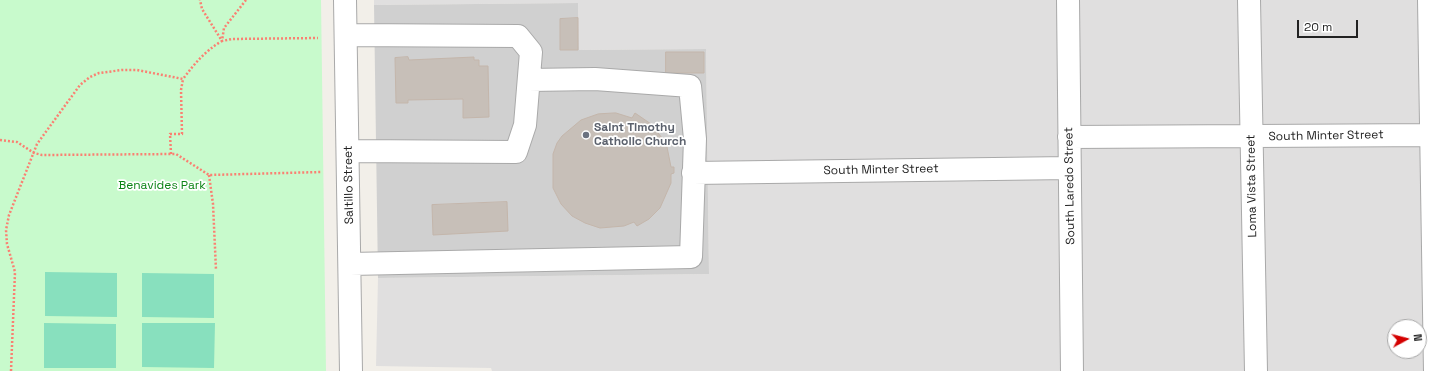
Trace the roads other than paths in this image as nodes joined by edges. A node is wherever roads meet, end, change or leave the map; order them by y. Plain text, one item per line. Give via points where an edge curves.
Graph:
1 (345, 0) edge
2 (1068, 0) edge
3 (1249, 0) edge
4 (1429, 0) edge
5 (346, 35) junction
6 (529, 80) junction
7 (1435, 135) edge
8 (1069, 137) junction
9 (1251, 137) junction
10 (349, 151) junction
11 (1069, 168) junction
12 (693, 173) junction
13 (350, 264) junction
14 (351, 371) edge
15 (1072, 371) edge
16 (1256, 371) edge
17 (1436, 371) edge

1 - 5 street, Saltillo Street
2 - 8 street, South Laredo Street
3 - 9 street, Loma Vista Street
4 - 7 street
5 - 6 street via 518,36 531,52
5 - 10 street, Saltillo Street
6 - 10 street via 525,125 516,152
6 - 12 street via 595,79 690,86 695,139
7 - 9 street, South Minter Street
7 - 17 street
8 - 9 street, South Minter Street
8 - 11 street, South Laredo Street
9 - 16 street, Loma Vista Street
10 - 13 street, Saltillo Street
11 - 12 street, South Minter Street
11 - 15 street, South Laredo Street
12 - 13 street via 692,257
13 - 14 street, Saltillo Street

